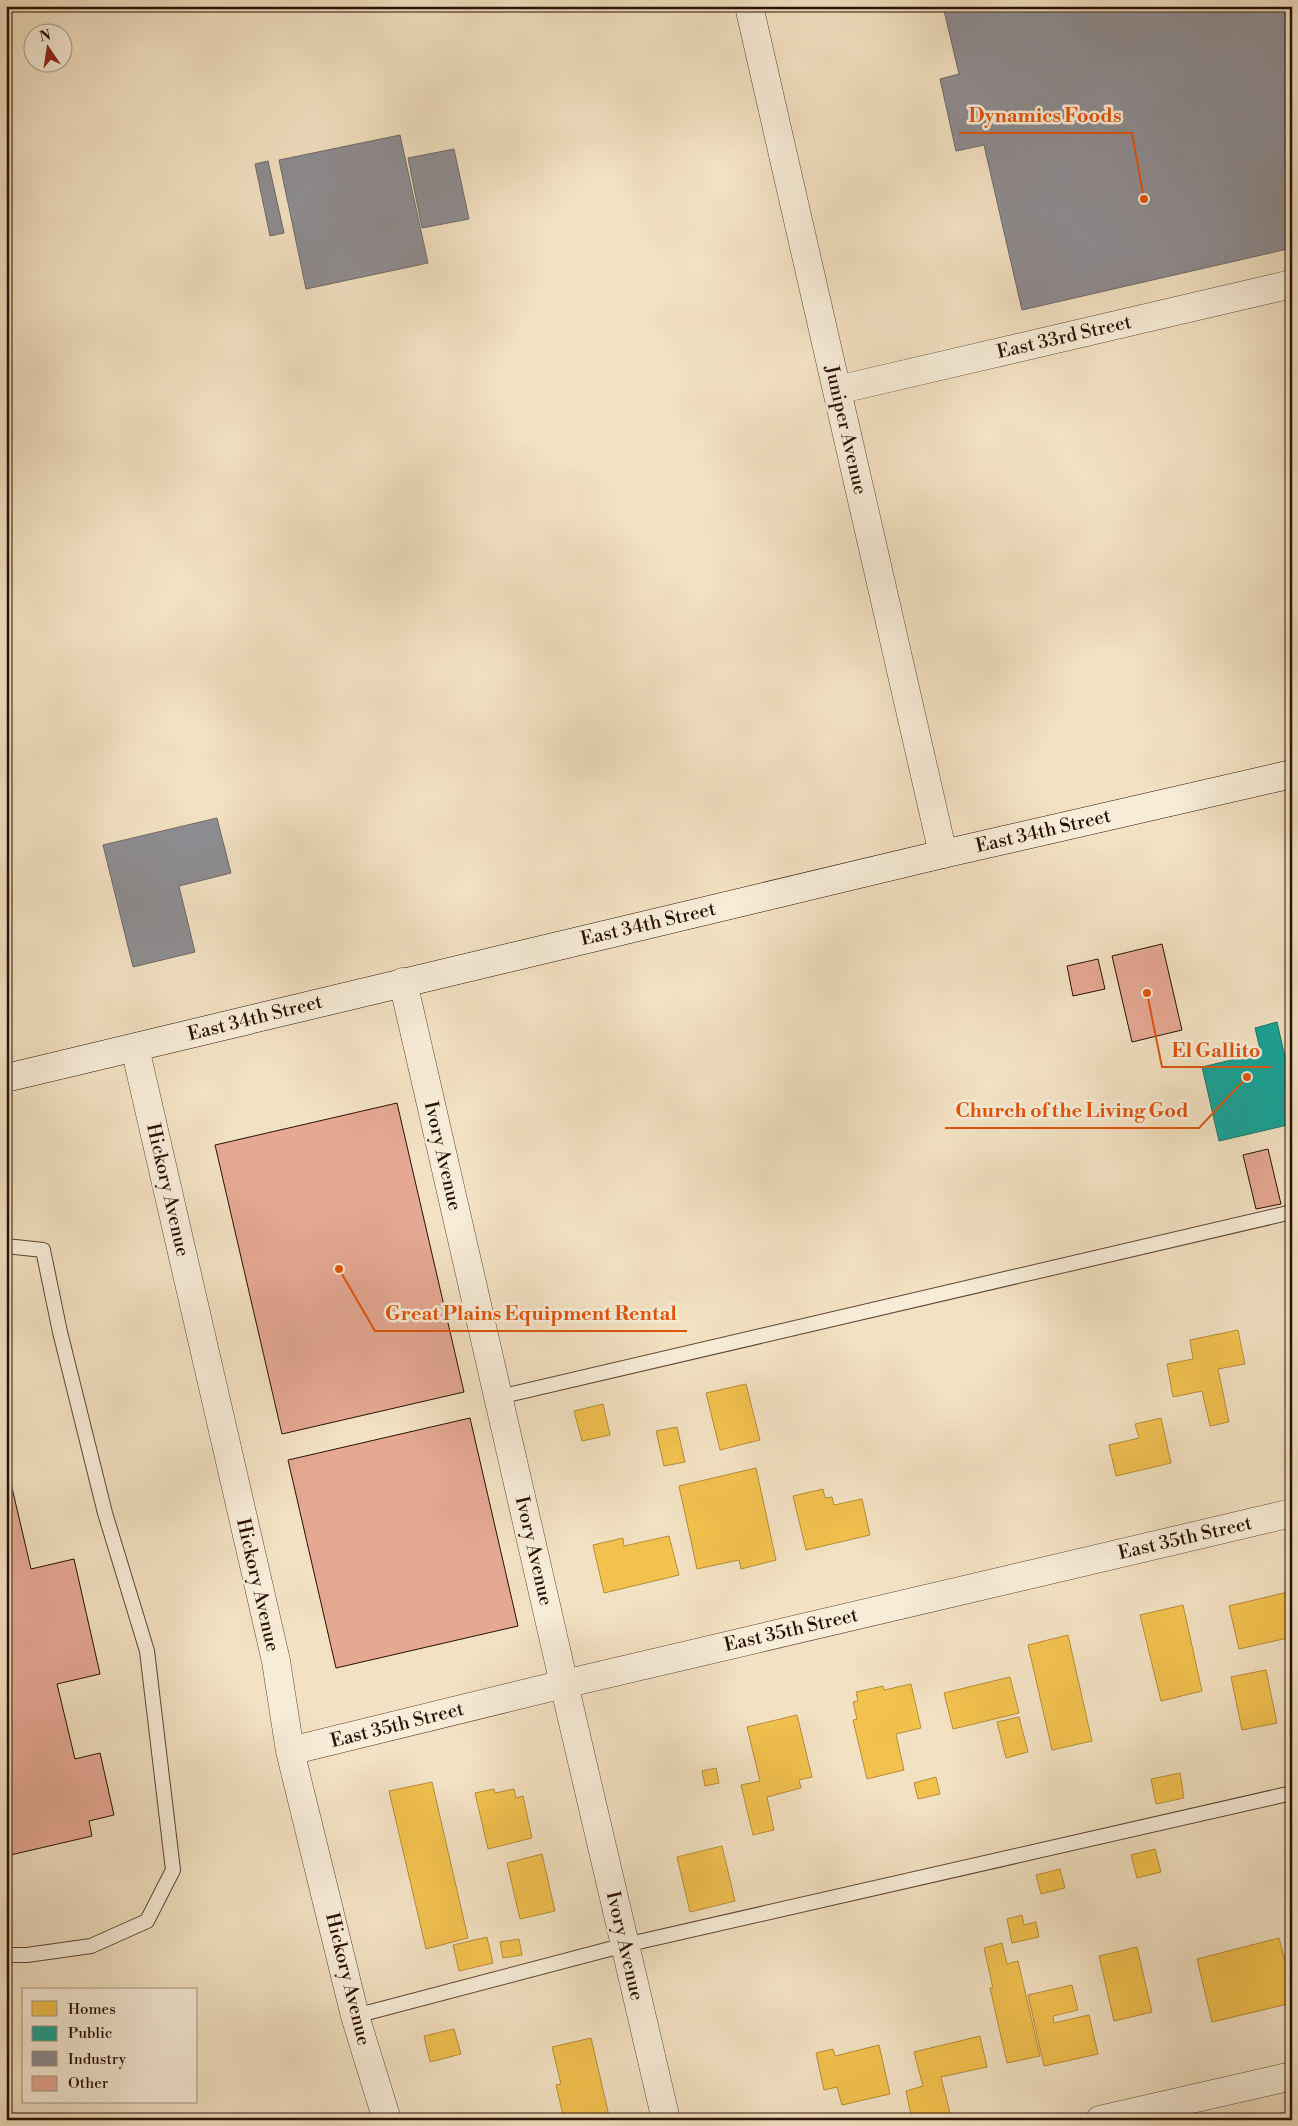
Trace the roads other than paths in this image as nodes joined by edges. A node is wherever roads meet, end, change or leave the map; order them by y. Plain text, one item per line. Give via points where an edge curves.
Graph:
1 (749, 6) edge
2 (1292, 284) edge
3 (837, 390) junction
4 (1292, 774) edge
5 (943, 854) junction
6 (403, 982) junction
7 (135, 1048) junction
8 (6, 1078) edge
9 (1292, 1212) edge
10 (6, 1246) edge
11 (499, 1397) junction
12 (1292, 1513) edge
13 (564, 1684) junction
14 (290, 1751) junction
15 (1292, 1793) edge
16 (626, 1945) junction
17 (6, 1955) edge
18 (355, 2016) junction
19 (1292, 2076) edge
20 (387, 2120) edge
21 (666, 2120) edge
22 (1100, 2120) edge

1 - 3 street, Juniper Avenue
2 - 3 street, East 33rd Street
3 - 5 street, Juniper Avenue
4 - 5 street, East 34th Street
5 - 6 street, East 34th Street
6 - 7 street, East 34th Street
6 - 11 street, Ivory Avenue
7 - 8 street, East 34th Street
7 - 14 street, Hickory Avenue via 276,1661
9 - 11 lane
10 - 17 lane via 44,1250 60,1332 105,1513 147,1651 173,1870 146,1921 91,1946
11 - 13 street, Ivory Avenue
12 - 13 street, East 35th Street
13 - 14 street, East 35th Street
13 - 16 street, Ivory Avenue
14 - 18 street, Hickory Avenue
15 - 16 lane
16 - 18 lane
16 - 21 street, Ivory Avenue
18 - 20 street, Hickory Avenue
19 - 22 street

